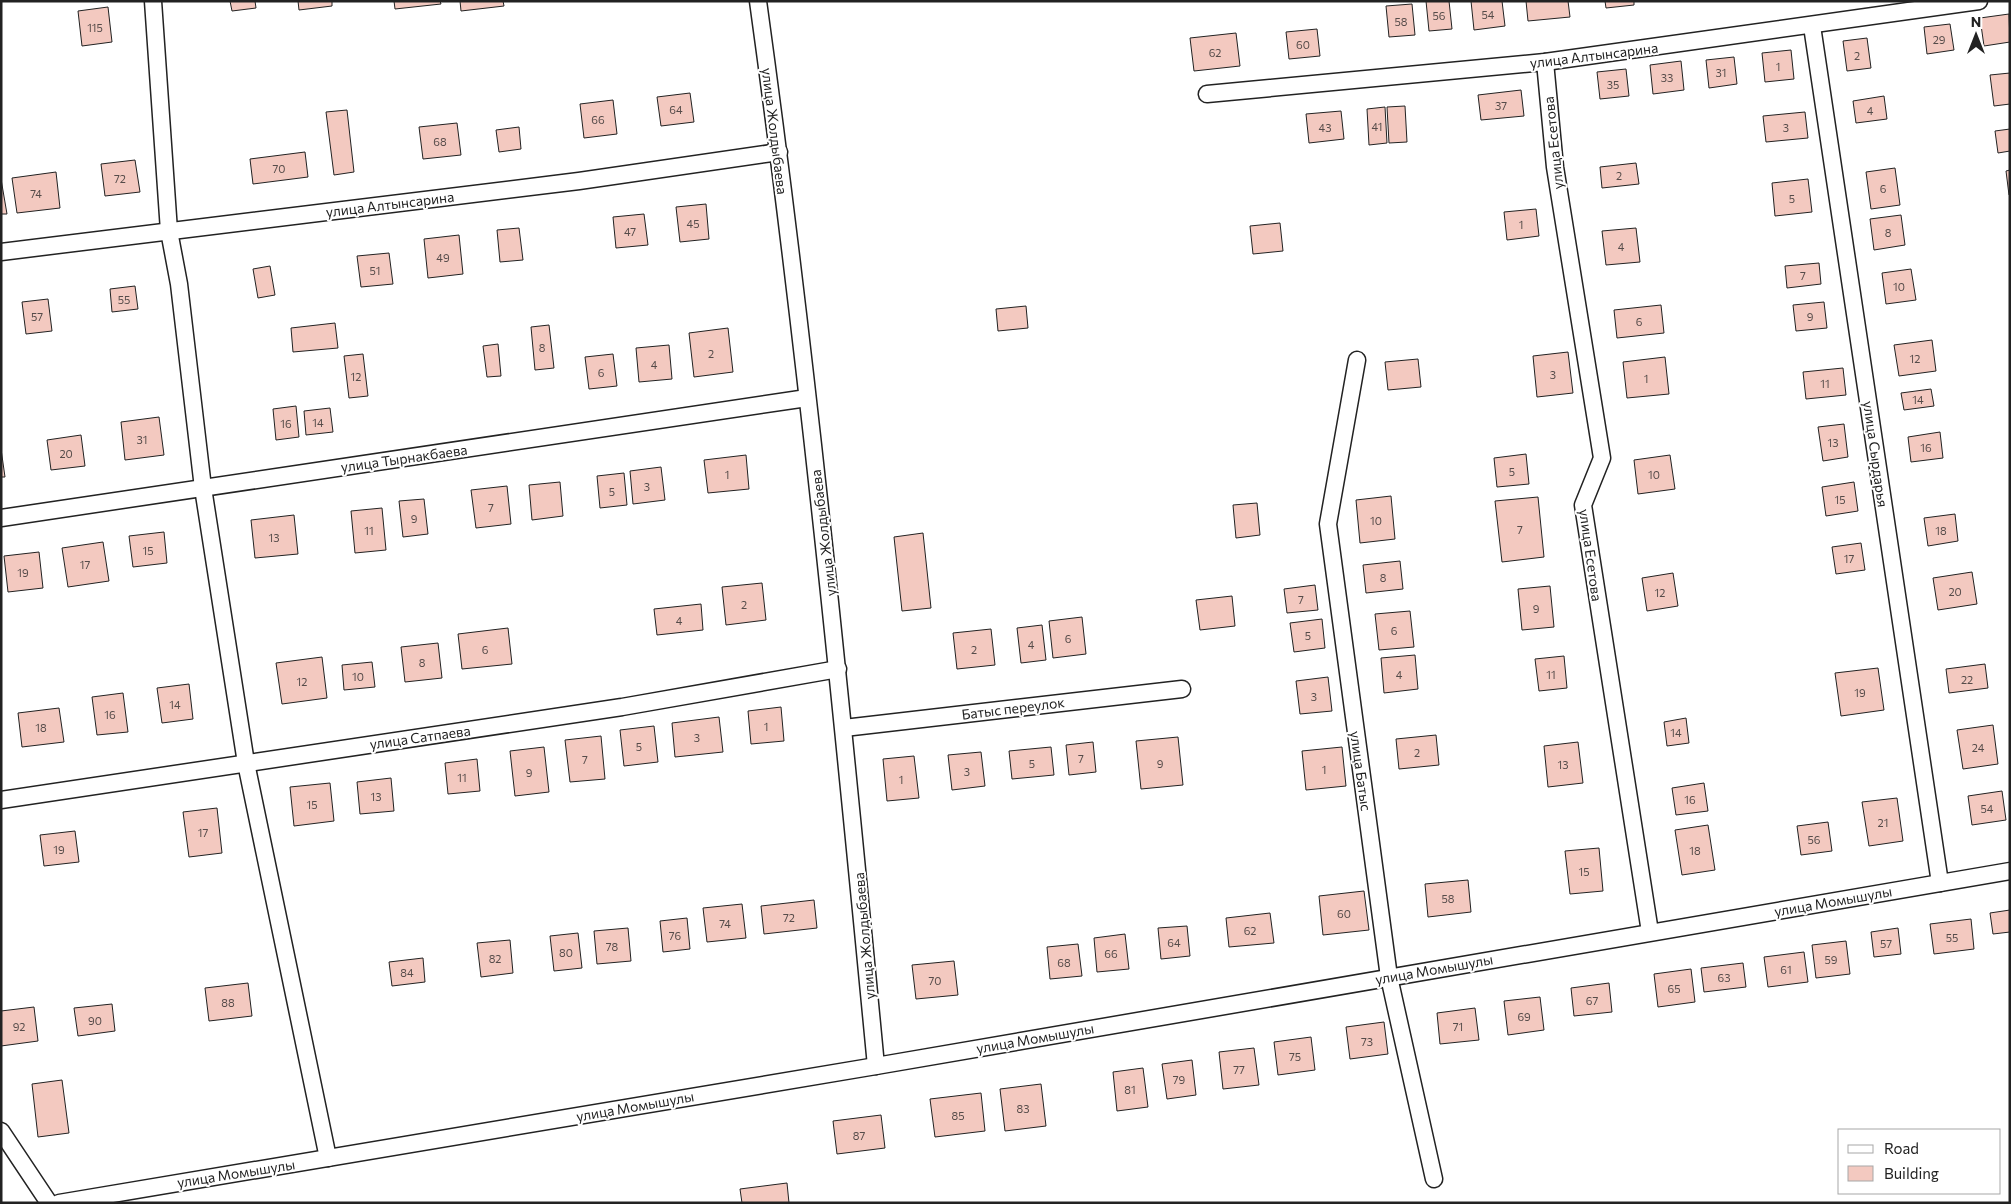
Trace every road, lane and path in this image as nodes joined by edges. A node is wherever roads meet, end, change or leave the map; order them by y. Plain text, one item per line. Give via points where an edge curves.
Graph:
1 (153, 1) edge
2 (758, 1) edge
3 (1979, 1) edge
4 (1812, 26) junction
5 (1545, 62) junction
6 (1207, 94) dead end
7 (779, 152) junction
8 (170, 231) junction
9 (1, 252) edge
10 (1357, 360) dead end
11 (807, 398) junction
12 (203, 488) junction
13 (1, 518) edge
14 (838, 668) junction
15 (1182, 688) dead end
16 (844, 728) junction
17 (246, 763) junction
18 (1, 800) edge
19 (2010, 871) edge
20 (1940, 883) junction
21 (1650, 932) junction
22 (1389, 976) junction
23 (876, 1066) junction
24 (1, 1131) edge
25 (328, 1158) junction
26 (1434, 1179) dead end
27 (49, 1203) edge
28 (59, 1203) edge

1 - 8 street
2 - 7 street, улица Жолдыбаева
3 - 4 street, улица Алтынсарина
4 - 5 street, улица Алтынсарина
4 - 20 street, улица Сырдарья
5 - 6 street, улица Алтынсарина
5 - 21 street, улица Есетова via 1554,167 1602,458 1583,505
7 - 8 street, улица Алтынсарина via 580,181
7 - 11 street, улица Жолдыбаева
8 - 9 street, улица Алтынсарина
8 - 12 street
10 - 22 street, улица Батыс via 1328,524
11 - 12 street, улица Тырнакбаева
11 - 14 street, улица Жолдыбаева
12 - 13 street, улица Тырнакбаева
12 - 17 street
14 - 16 street, улица Жолдыбаева
14 - 17 street, улица Сатпаева via 622,707
15 - 16 street, Батыс переулок
16 - 23 street, улица Жолдыбаева
17 - 18 street, улица Сатпаева
17 - 25 street
19 - 20 street, улица Момышулы
20 - 21 street, улица Момышулы
21 - 22 street, улица Момышулы
22 - 23 street, улица Момышулы
22 - 26 street, улица Батыс
23 - 25 street, улица Момышулы
24 - 27 street
25 - 28 street, улица Момышулы

